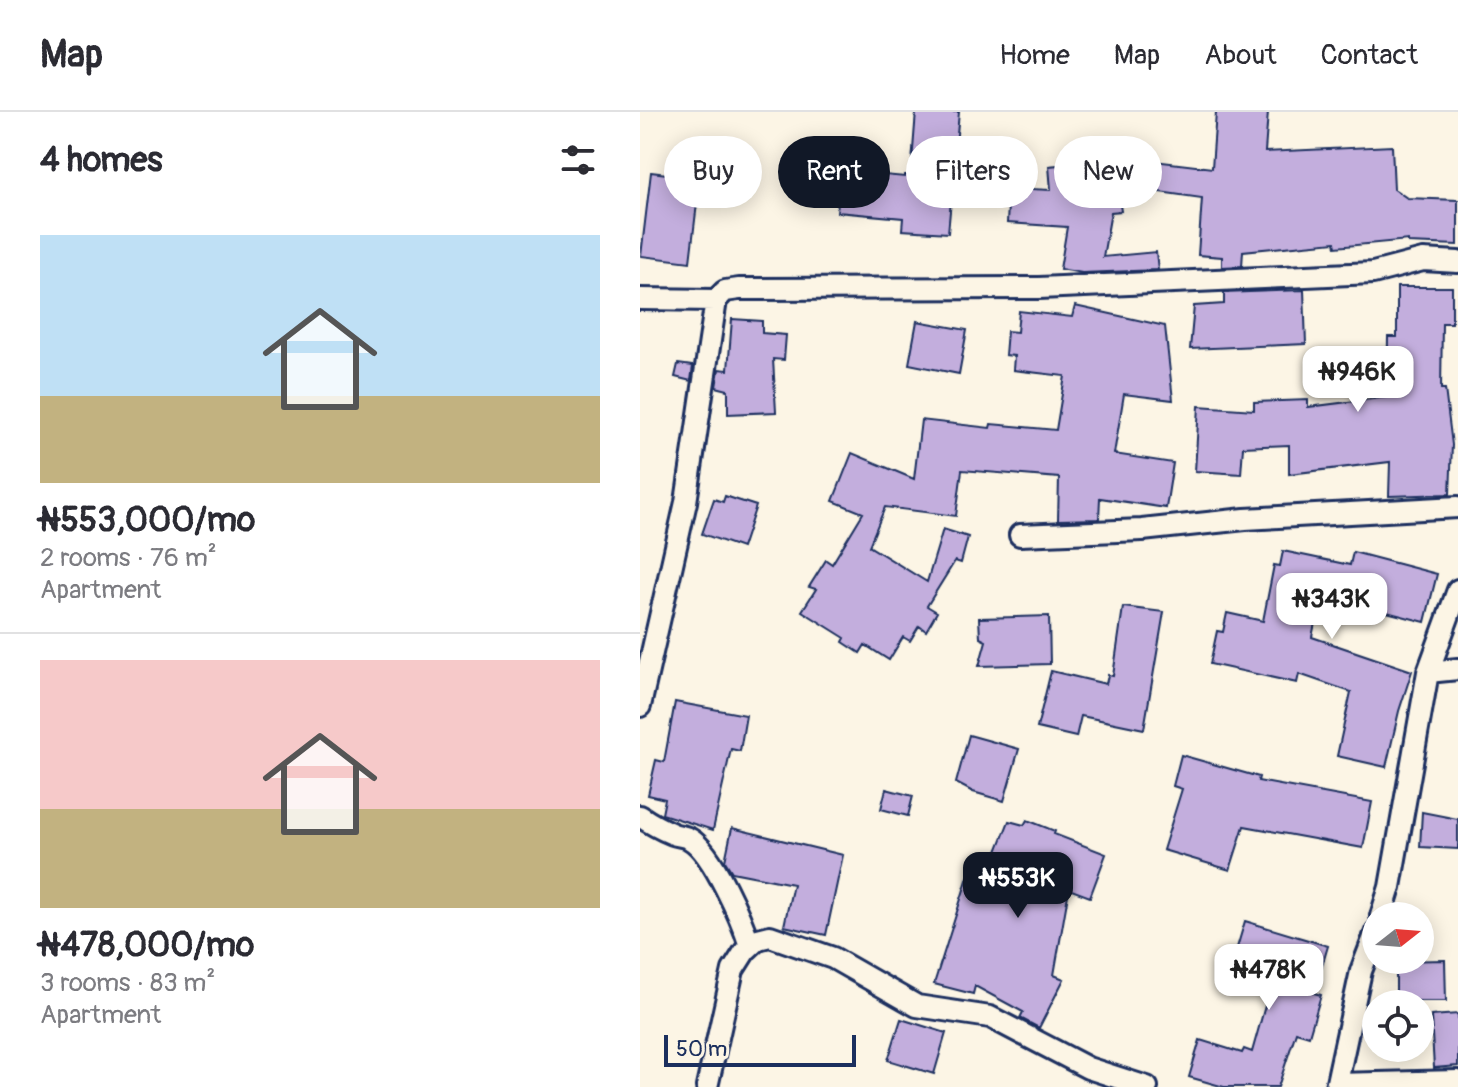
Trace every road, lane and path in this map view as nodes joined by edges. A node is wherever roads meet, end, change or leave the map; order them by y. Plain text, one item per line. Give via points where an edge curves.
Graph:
1 (1458, 262) edge
2 (640, 299) edge
3 (716, 300) junction
4 (1458, 507) edge
5 (1020, 535) dead end
6 (1458, 590) edge
7 (1458, 669) edge
8 (1428, 672) junction
9 (640, 706) edge
10 (640, 816) edge
11 (1385, 902) edge
12 (750, 946) junction
13 (1362, 968) edge
14 (1458, 1081) edge
15 (1337, 1086) edge
16 (707, 1087) edge
17 (1147, 1087) edge

1 - 3 street via 1423,260 1373,273 1039,288 739,289 725,291
2 - 3 street
3 - 9 street via 686,502
4 - 5 street
6 - 8 street
7 - 8 street
8 - 11 street
10 - 12 street via 692,839 716,867
12 - 16 street via 733,970
12 - 17 street via 770,936 790,941 833,958 917,1006 990,1017 1088,1068
13 - 15 street
14 - 15 street

